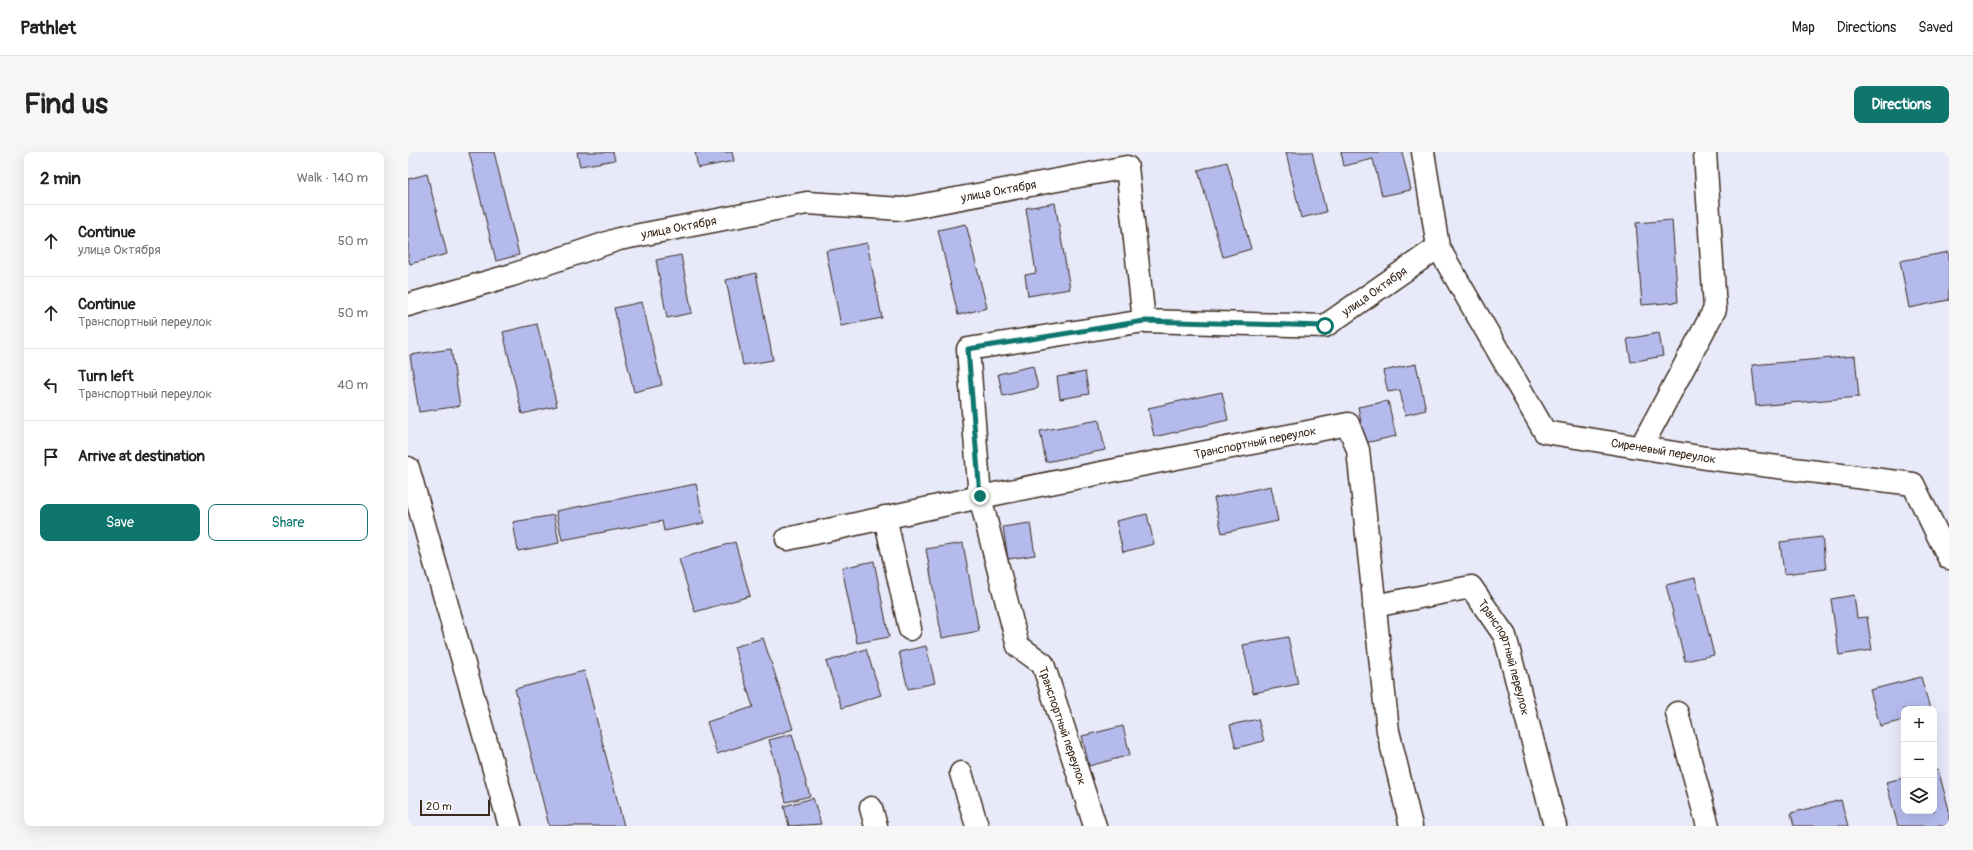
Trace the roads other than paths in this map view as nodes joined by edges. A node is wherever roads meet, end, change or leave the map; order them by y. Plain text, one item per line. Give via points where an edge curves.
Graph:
1 (1423, 152) edge
2 (1705, 152) edge
3 (1438, 247) junction
4 (408, 305) edge
5 (1144, 321) junction
6 (1641, 447) junction
7 (408, 468) edge
8 (980, 496) junction
9 (885, 518) junction
10 (787, 539) dead end
11 (1949, 558) edge
12 (1374, 606) junction
13 (910, 629) dead end
14 (1677, 713) dead end
15 (961, 773) dead end
16 (510, 826) edge
17 (977, 826) edge
18 (1095, 826) edge
19 (1411, 826) edge
20 (1555, 826) edge
21 (1708, 826) edge

1 - 3 street
2 - 6 street via 1715,309
3 - 5 street, улица Октября via 1325,326
3 - 6 street, Сиреневый переулок via 1545,432
4 - 5 street, улица Октября via 512,275 619,239 799,204 902,209 1127,166
5 - 8 street, Транспортный переулок via 968,349
6 - 11 street, Сиреневый переулок via 1706,458 1913,484
7 - 16 street
8 - 9 street
8 - 12 street, Транспортный переулок via 1348,424 1358,450
8 - 18 street, Транспортный переулок via 1018,646 1043,664
9 - 10 street
9 - 13 street
12 - 19 street, Транспортный переулок via 1388,731
12 - 20 street, Транспортный переулок via 1471,587 1504,636
14 - 21 street
15 - 17 street

